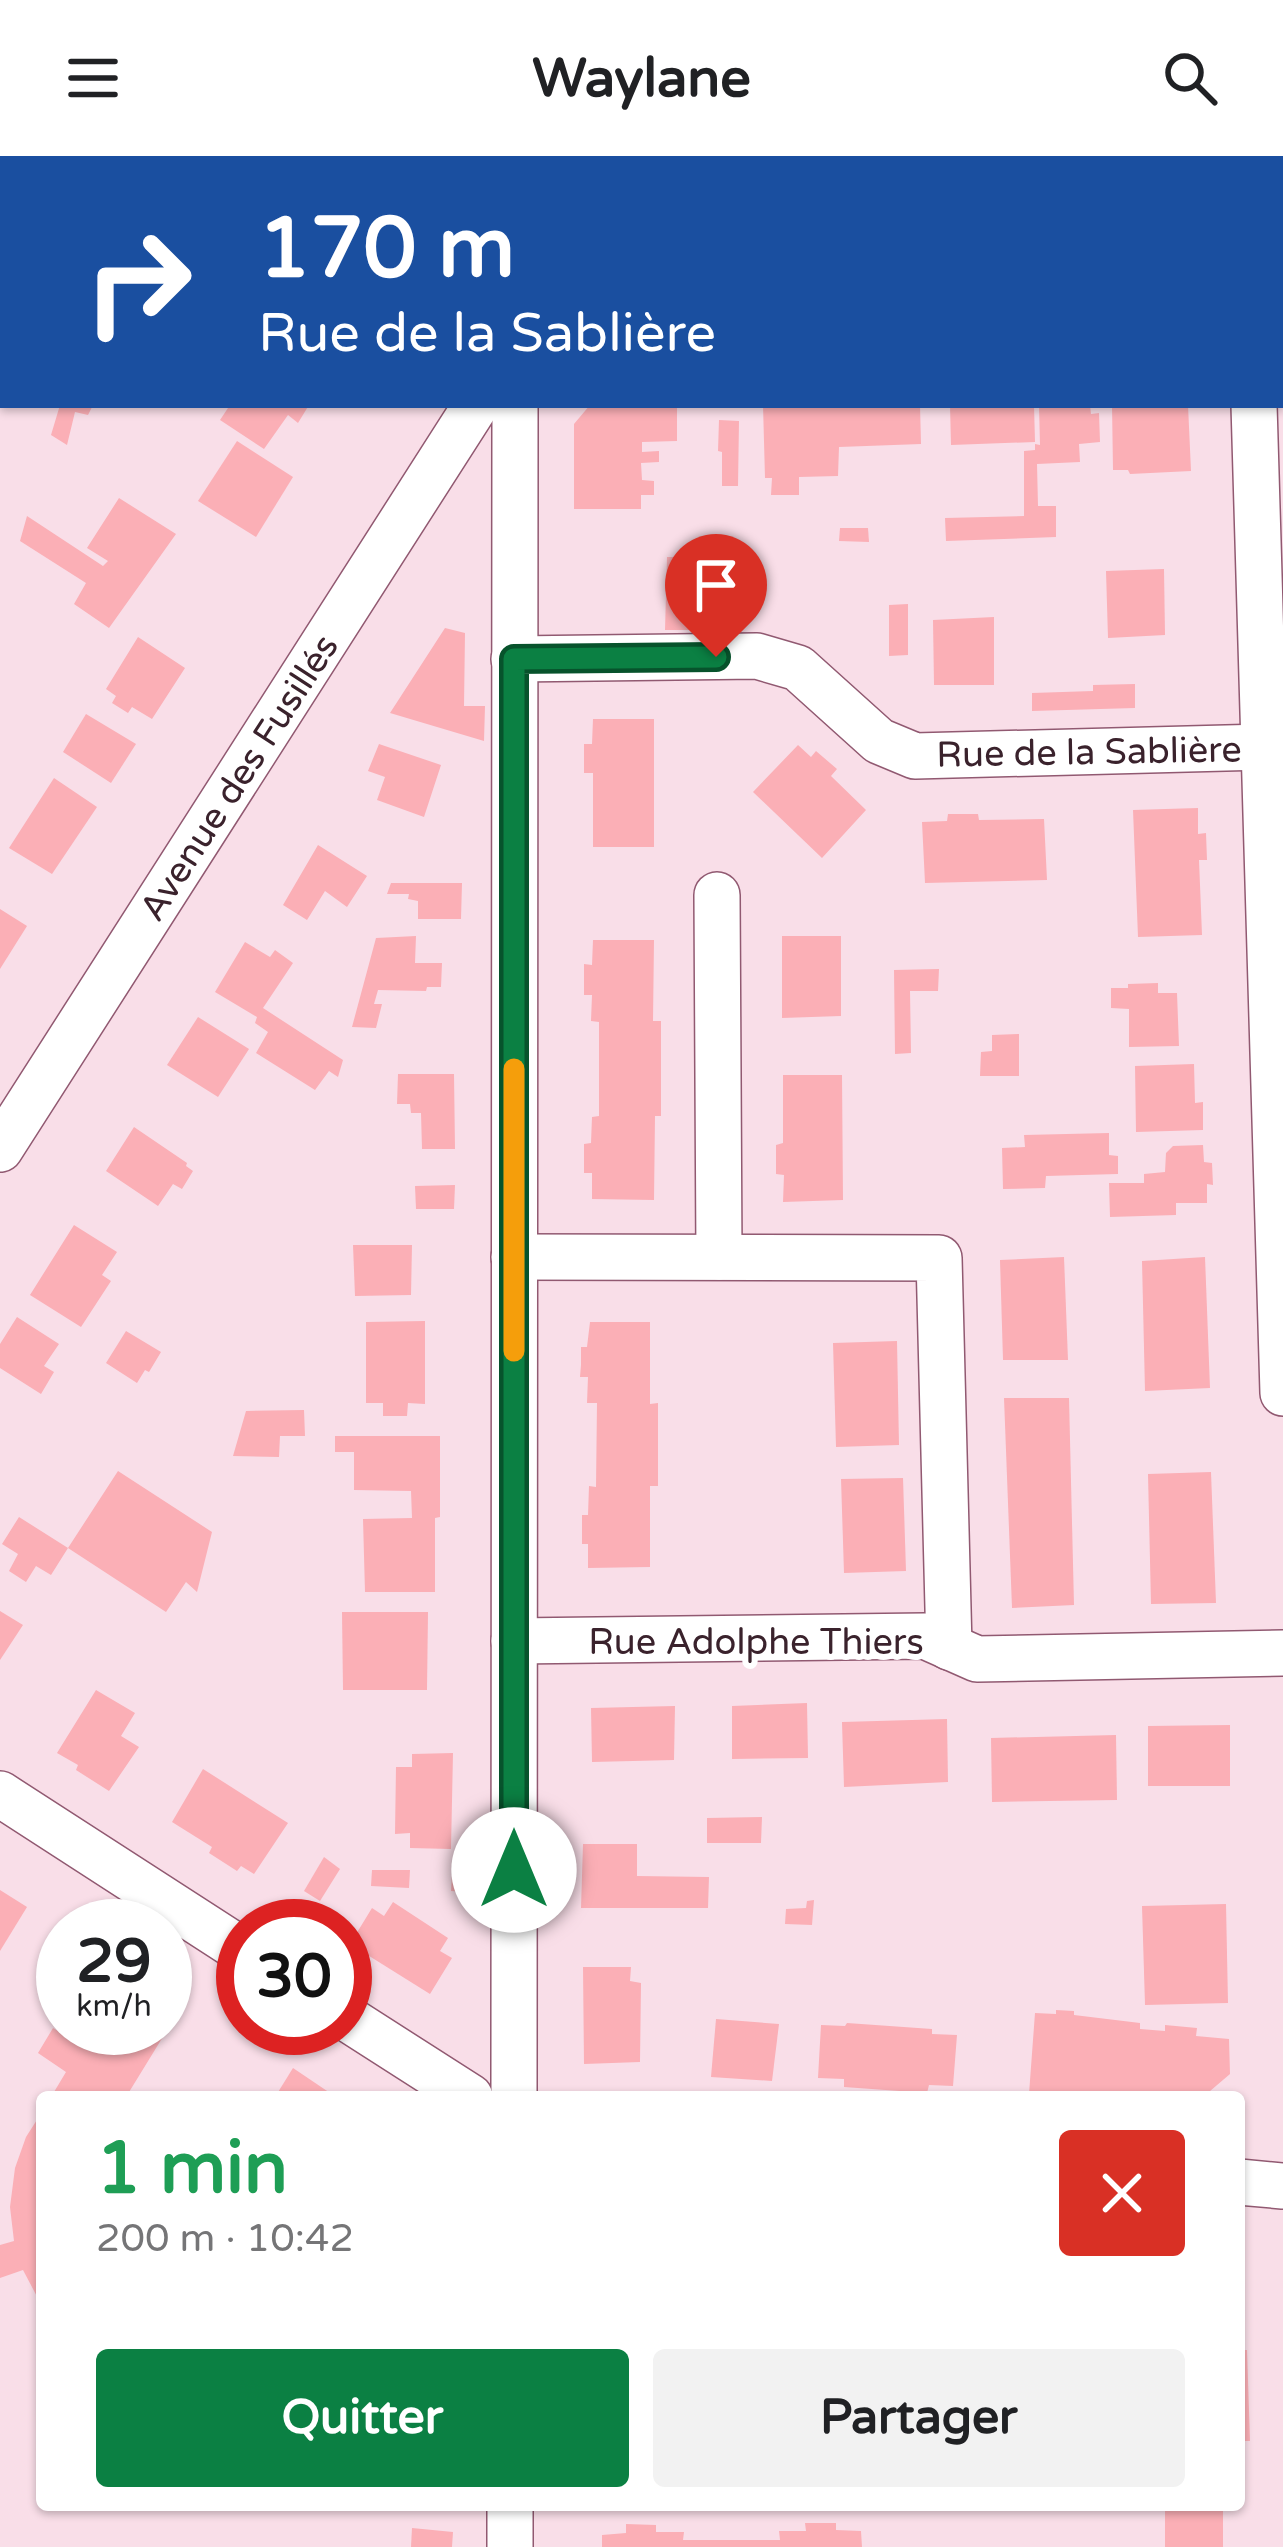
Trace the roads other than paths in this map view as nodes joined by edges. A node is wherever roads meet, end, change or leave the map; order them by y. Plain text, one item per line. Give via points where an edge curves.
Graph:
1 (474, 408) edge
2 (515, 408) edge
3 (1254, 408) edge
4 (1272, 622) edge
5 (514, 659) junction
6 (1264, 747) junction
7 (717, 895) dead end
8 (0, 1149) edge
9 (514, 1257) junction
10 (719, 1257) junction
11 (1283, 1393) edge
12 (514, 1641) junction
13 (949, 1647) junction
14 (1283, 1654) edge
15 (0, 1794) edge
16 (216, 1934) edge
17 (372, 2034) edge
18 (461, 2091) edge
19 (514, 2091) edge
20 (1245, 2183) edge
21 (1283, 2186) edge
22 (510, 2511) edge
23 (510, 2547) edge

1 - 8 street, Avenue des Fusillés
2 - 5 street
3 - 4 street
4 - 6 street
5 - 6 street, Rue de la Sablière via 757,656 798,668 879,741 915,756
5 - 9 street
6 - 11 street
7 - 10 street
9 - 10 street
9 - 12 street
10 - 13 street via 938,1258
12 - 13 street, Rue Adolphe Thiers via 925,1636
12 - 19 street
13 - 14 street, Rue Adolphe Thiers via 977,1659
15 - 16 street
17 - 18 street
20 - 21 street
22 - 23 street

